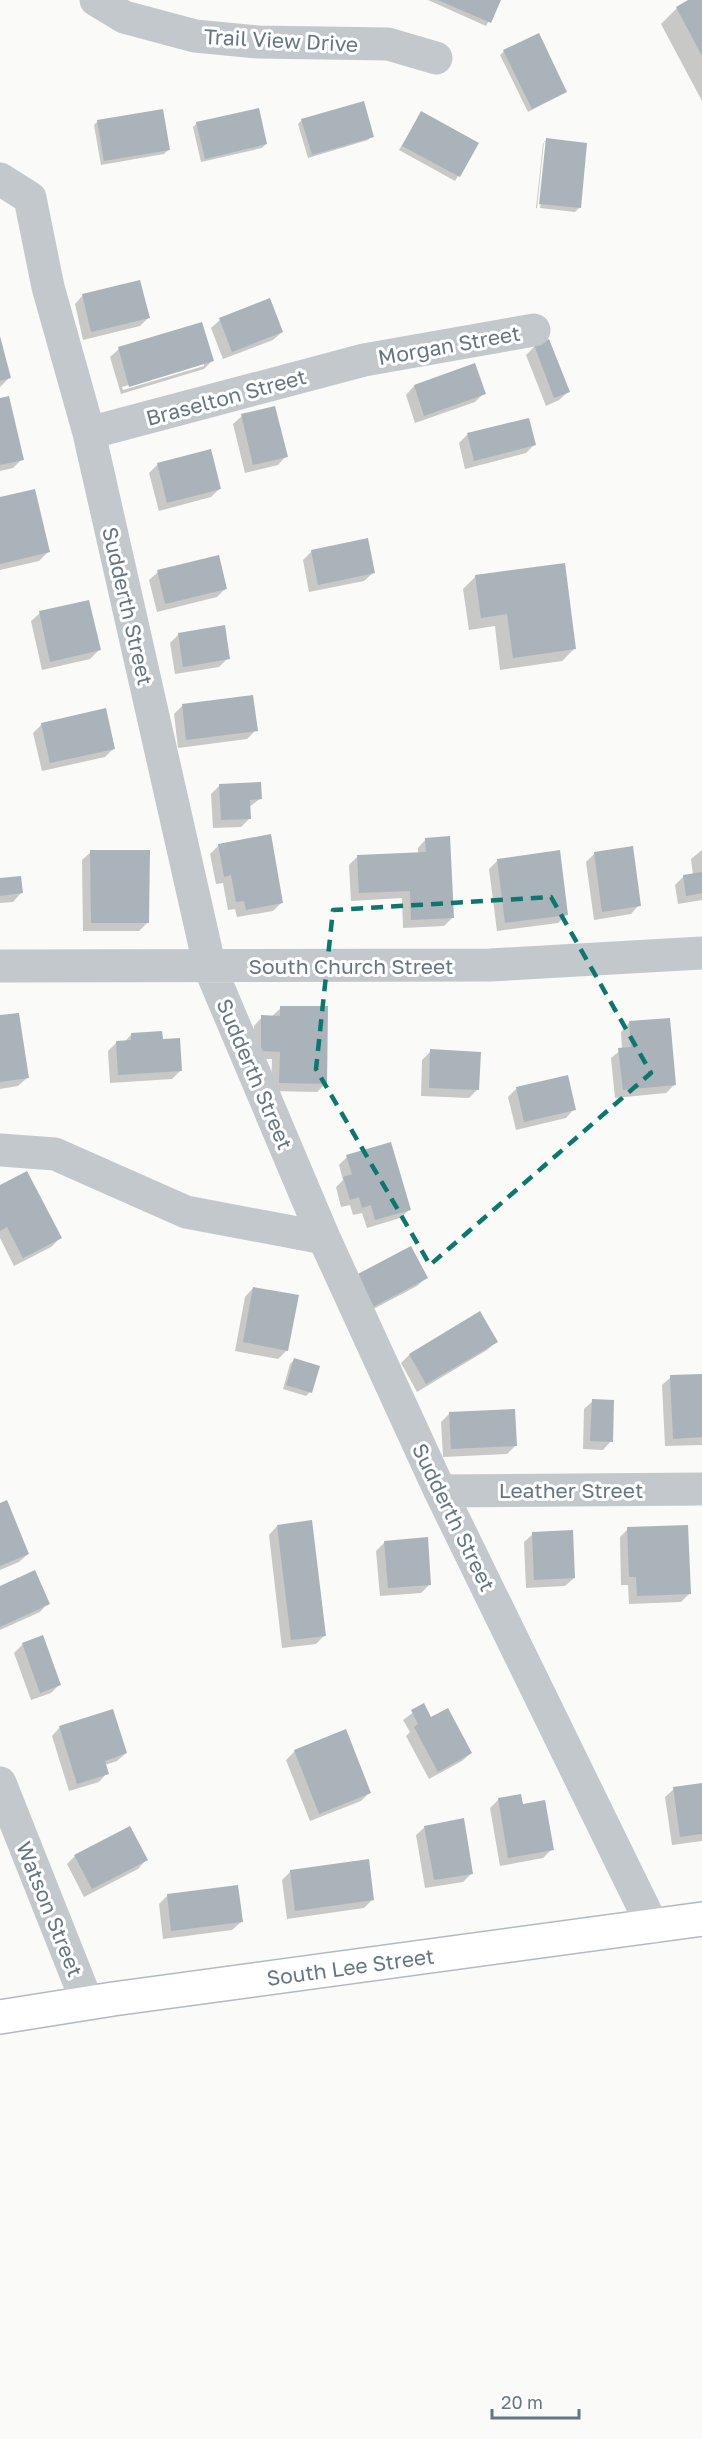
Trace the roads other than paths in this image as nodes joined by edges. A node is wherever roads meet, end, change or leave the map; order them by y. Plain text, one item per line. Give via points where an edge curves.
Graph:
1 (96, 0) edge
2 (436, 58) dead end
3 (0, 179) edge
4 (534, 330) dead end
5 (364, 360) joint
6 (88, 433) junction
7 (702, 953) edge
8 (0, 966) edge
9 (210, 968) junction
10 (0, 1150) edge
11 (324, 1238) junction
12 (702, 1489) edge
13 (440, 1491) junction
14 (0, 1783) edge
15 (702, 1919) edge
16 (653, 1927) junction
17 (87, 2002) junction
18 (0, 2017) edge

1 - 2 street, Trail View Drive via 124,17 195,36 258,42 388,44
3 - 6 street, Sudderth Street via 30,198 48,287
4 - 5 street, Morgan Street
5 - 6 street, Braselton Street
6 - 9 street, Sudderth Street
7 - 9 street, South Church Street via 490,965
8 - 9 street, South Church Street
9 - 11 street, Sudderth Street
10 - 11 street via 55,1154 186,1212
11 - 13 street, Sudderth Street
12 - 13 street, Leather Street
13 - 16 street, Sudderth Street
14 - 17 street, Watson Street
15 - 16 street, South Lee Street
16 - 17 street, South Lee Street
17 - 18 street, South Lee Street

